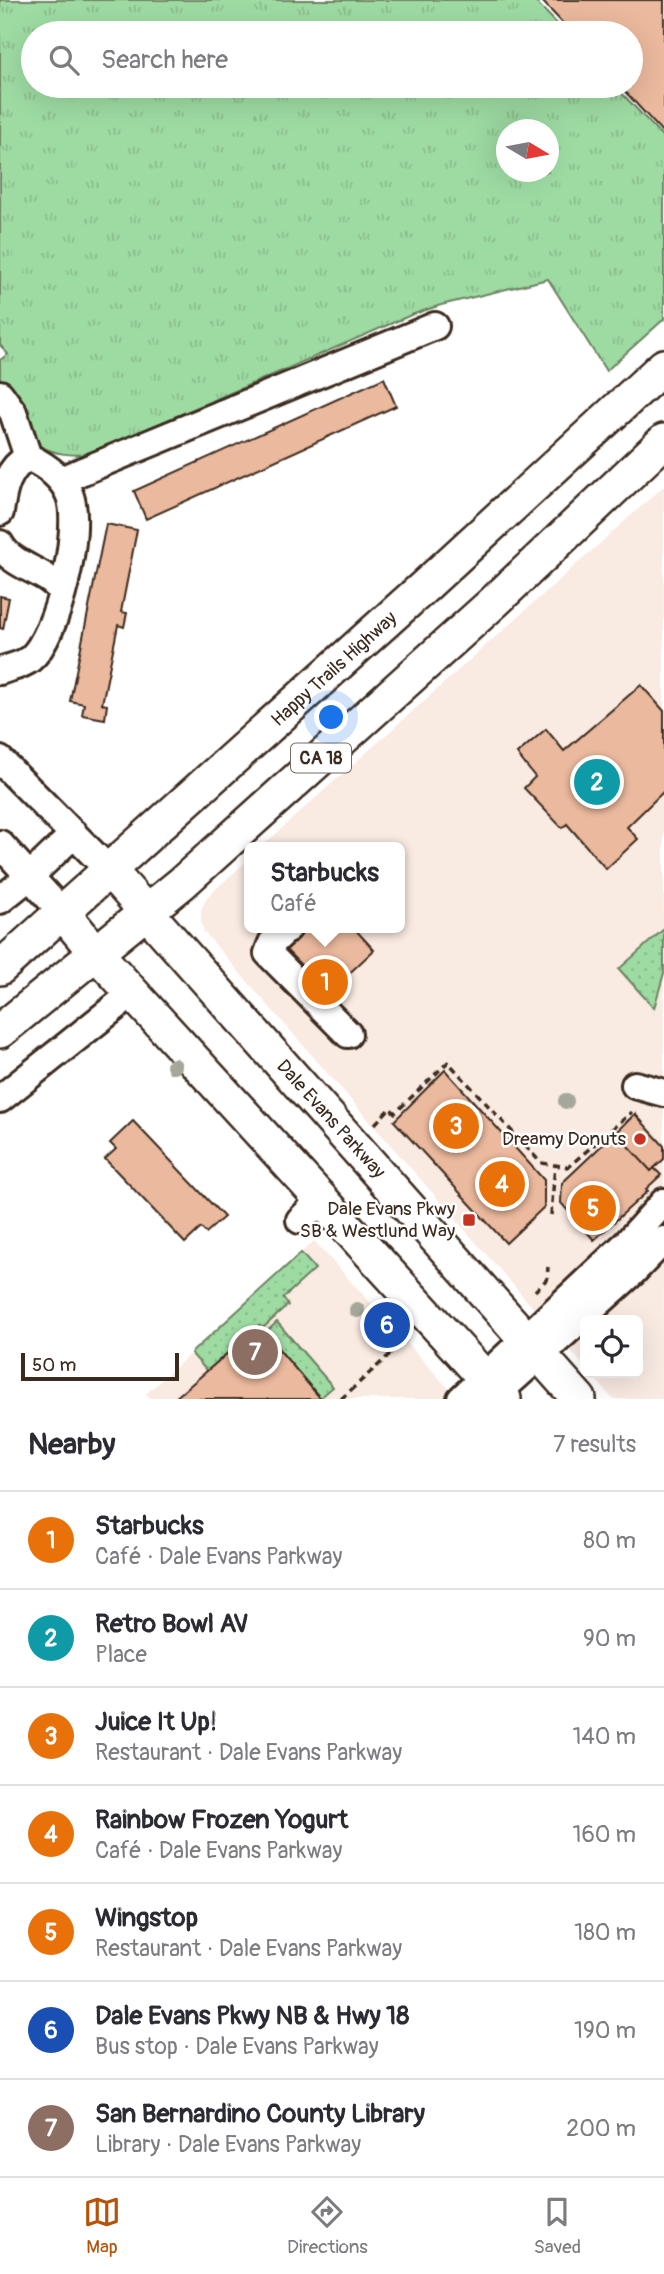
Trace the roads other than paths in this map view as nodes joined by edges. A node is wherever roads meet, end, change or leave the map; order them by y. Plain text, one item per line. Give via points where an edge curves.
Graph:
1 (435, 326) dead end
2 (664, 366) edge
3 (0, 394) edge
4 (664, 442) edge
5 (28, 457) junction
6 (61, 480) junction
7 (0, 512) edge
8 (0, 544) edge
9 (62, 592) junction
10 (0, 671) edge
11 (0, 760) edge
12 (74, 834) junction
13 (0, 844) edge
14 (110, 871) junction
15 (30, 876) junction
16 (0, 900) edge
17 (62, 912) junction
18 (147, 912) junction
19 (283, 933) edge
20 (96, 953) junction
21 (0, 968) edge
22 (134, 992) junction
23 (0, 1031) edge
24 (348, 1034) dead end
25 (635, 1085) dead end
26 (664, 1093) edge
27 (0, 1099) edge
28 (664, 1202) edge
29 (664, 1240) edge
30 (534, 1346) junction
31 (487, 1393) edge
32 (579, 1399) edge

1 - 6 street
2 - 14 main road, Happy Trails Highway / CA 18
3 - 5 street via 13,412
4 - 18 main road, CA 18 via 494,602
5 - 6 street
5 - 7 street via 8,478
6 - 9 street via 74,521
8 - 9 street via 12,558
9 - 10 street via 50,630 38,649 25,662
11 - 12 street
12 - 14 street
12 - 15 street
13 - 15 street
14 - 17 main road, Happy Trails Highway / CA 18
14 - 18 main road, Dale Evans Parkway
15 - 16 street
15 - 17 street
17 - 20 main road
17 - 21 main road, Happy Trails Highway / CA 18
18 - 20 main road, CA 18
18 - 30 main road, Dale Evans Parkway
19 - 24 street via 268,953
20 - 22 main road
20 - 23 main road, CA 18
22 - 27 street
22 - 31 main road via 311,1210
25 - 26 street
28 - 30 street
29 - 30 street via 632,1273
30 - 31 street
30 - 32 main road, Dale Evans Parkway

